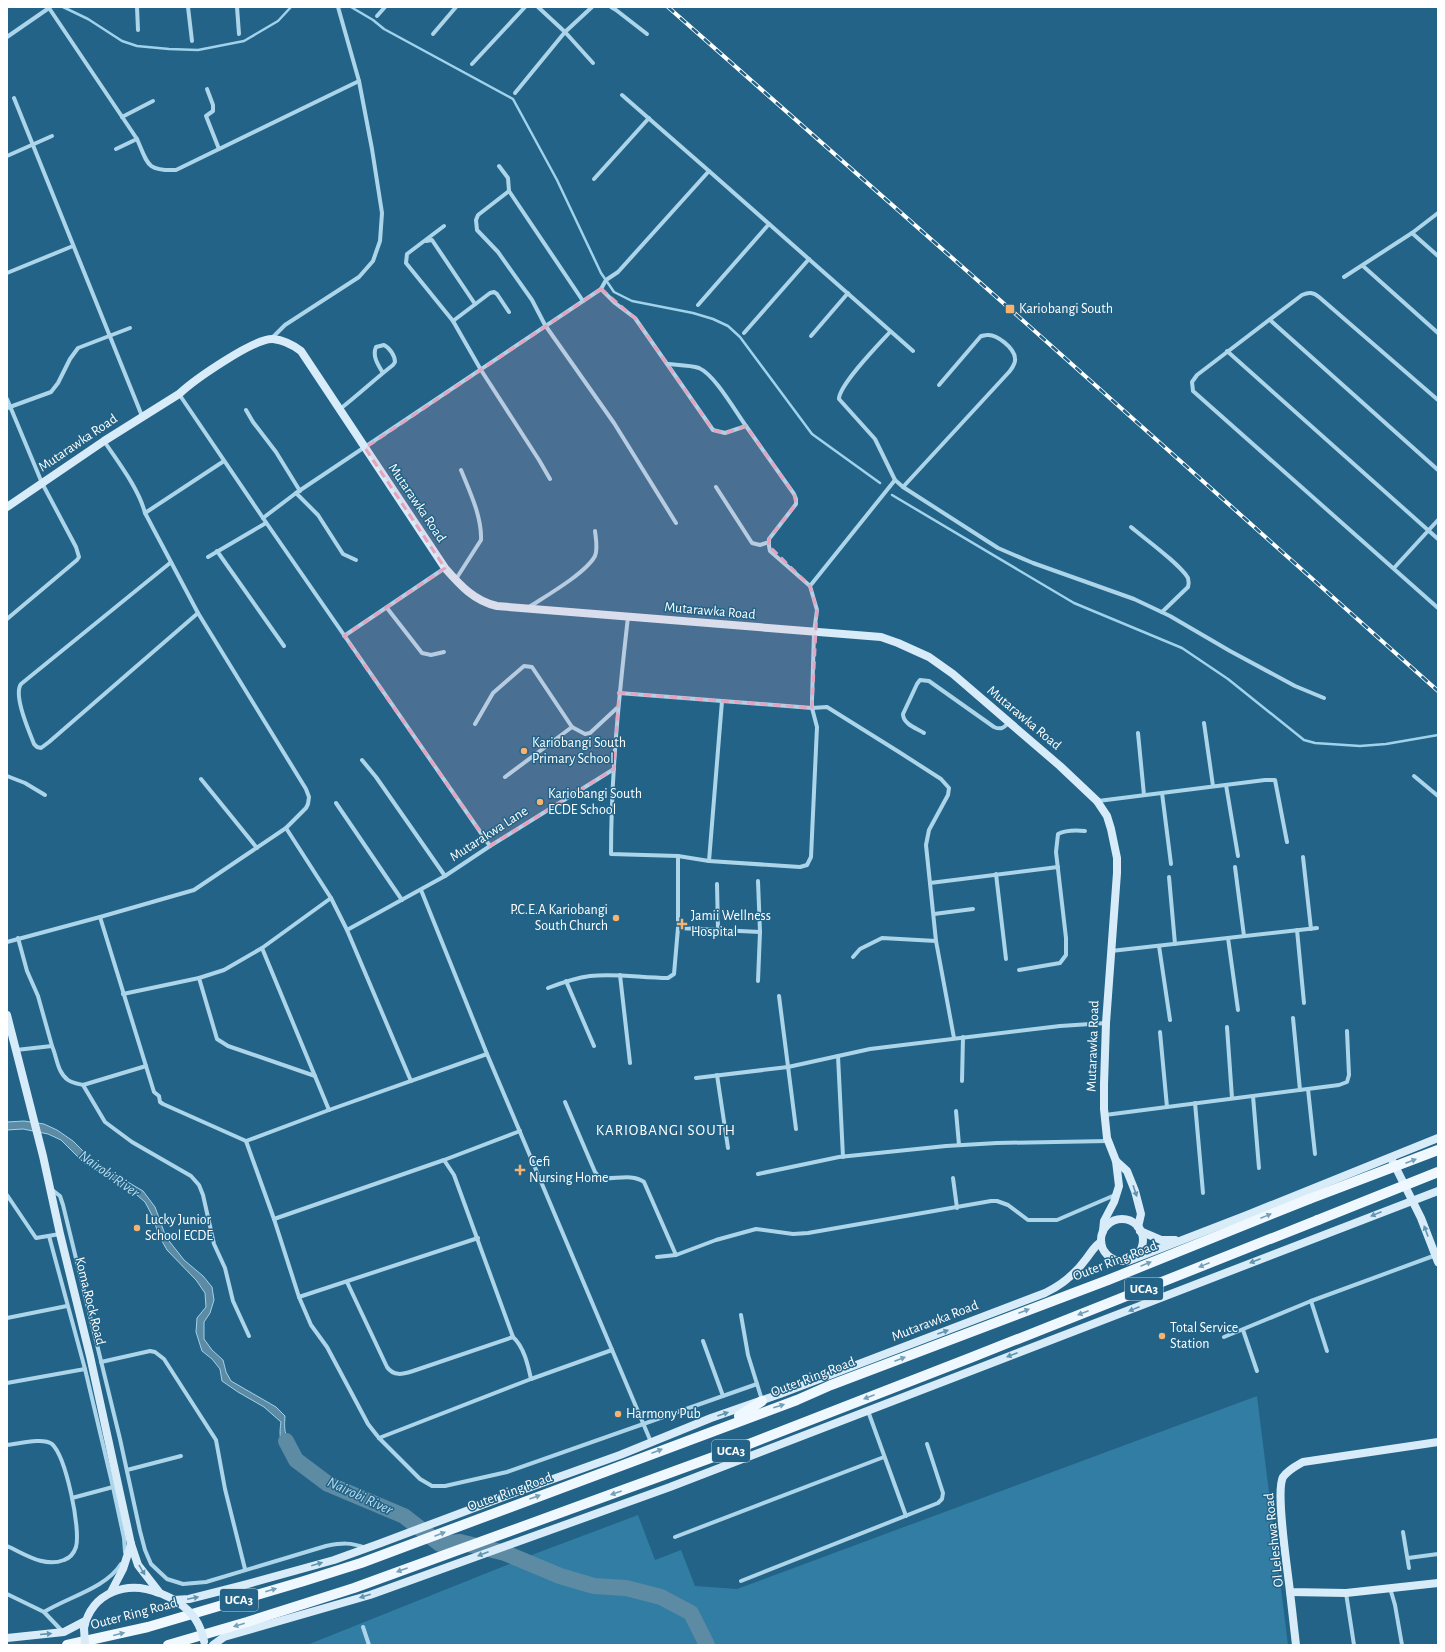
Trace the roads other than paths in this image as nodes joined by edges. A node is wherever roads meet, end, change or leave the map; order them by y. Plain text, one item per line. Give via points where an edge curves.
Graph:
1 (44, 7) edge
2 (136, 7) edge
3 (188, 7) edge
4 (237, 7) edge
5 (385, 7) edge
6 (456, 7) edge
7 (525, 7) edge
8 (538, 7) edge
9 (592, 7) edge
10 (611, 7) edge
11 (49, 8) junction
12 (339, 9) edge
13 (377, 16) dead end
14 (138, 30) dead end
15 (565, 32) junction
16 (239, 34) dead end
17 (433, 34) dead end
18 (647, 34) dead end
19 (7, 36) edge
20 (192, 41) dead end
21 (593, 63) dead end
22 (472, 64) dead end
23 (359, 81) junction
24 (207, 89) dead end
25 (515, 93) dead end
26 (622, 95) dead end
27 (14, 98) dead end
28 (153, 101) dead end
29 (122, 116) junction
30 (649, 118) junction
31 (52, 136) dead end
32 (137, 139) junction
33 (33, 144) junction
34 (116, 149) dead end
35 (219, 149) junction
36 (7, 156) edge
37 (499, 166) dead end
38 (710, 171) junction
39 (594, 178) dead end
40 (510, 191) junction
41 (1438, 213) edge
42 (769, 224) junction
43 (444, 226) dead end
44 (1412, 233) junction
45 (423, 242) junction
46 (73, 246) junction
47 (1438, 256) edge
48 (809, 259) junction
49 (1363, 266) junction
50 (7, 273) edge
51 (1344, 278) dead end
52 (601, 289) junction
53 (848, 294) junction
54 (583, 301) junction
55 (475, 304) junction
56 (698, 305) dead end
57 (509, 312) dead end
58 (1270, 320) junction
59 (453, 321) junction
60 (546, 325) junction
61 (130, 328) dead end
62 (890, 332) junction
63 (744, 333) dead end
64 (1438, 333) edge
65 (109, 336) junction
66 (811, 336) dead end
67 (272, 339) junction
68 (913, 351) dead end
69 (1227, 351) junction
70 (668, 364) junction
71 (481, 370) junction
72 (383, 372) junction
73 (939, 385) dead end
74 (179, 394) junction
75 (7, 400) edge
76 (1438, 400) edge
77 (8, 407) edge
78 (340, 409) junction
79 (246, 410) dead end
80 (142, 416) junction
81 (746, 426) junction
82 (104, 441) junction
83 (365, 448) junction
84 (224, 461) junction
85 (461, 470) dead end
86 (1438, 470) edge
87 (550, 479) dead end
88 (895, 480) junction
89 (42, 483) junction
90 (716, 487) dead end
91 (903, 487) junction
92 (298, 492) junction
93 (7, 507) edge
94 (145, 514) junction
95 (262, 518) junction
96 (1438, 520) edge
97 (266, 523) junction
98 (676, 523) dead end
99 (1131, 527) dead end
100 (1428, 530) junction
101 (595, 531) dead end
102 (1438, 539) edge
103 (769, 542) junction
104 (217, 551) junction
105 (208, 557) dead end
106 (356, 560) dead end
107 (170, 563) junction
108 (445, 568) junction
109 (1394, 568) junction
110 (455, 580) junction
111 (810, 586) junction
112 (387, 608) junction
113 (527, 608) junction
114 (1438, 608) edge
115 (1162, 612) junction
116 (198, 613) junction
117 (628, 618) junction
118 (7, 619) edge
119 (814, 632) junction
120 (344, 636) junction
121 (284, 646) dead end
122 (444, 652) dead end
123 (620, 693) junction
124 (1324, 698) dead end
125 (722, 701) junction
126 (618, 708) junction
127 (812, 708) junction
128 (1009, 722) junction
129 (1204, 723) dead end
130 (475, 724) dead end
131 (572, 726) junction
132 (924, 733) dead end
133 (1138, 733) dead end
134 (362, 760) dead end
135 (614, 769) junction
136 (7, 776) edge
137 (1414, 776) dead end
138 (505, 777) dead end
139 (201, 779) dead end
140 (1226, 785) junction
141 (1213, 786) junction
142 (1162, 793) junction
143 (45, 795) dead end
144 (1144, 795) junction
145 (1438, 796) edge
146 (1097, 801) junction
147 (336, 803) dead end
148 (286, 828) junction
149 (1085, 831) dead end
150 (1288, 842) dead end
151 (490, 846) junction
152 (257, 848) junction
153 (678, 856) junction
154 (1238, 856) dead end
155 (1303, 857) dead end
156 (709, 861) junction
157 (1171, 864) dead end
158 (1058, 867) junction
159 (1235, 867) dead end
160 (996, 874) junction
161 (445, 876) junction
162 (1169, 877) dead end
163 (758, 881) dead end
164 (930, 883) junction
165 (717, 884) dead end
166 (421, 890) junction
167 (331, 898) junction
168 (402, 900) junction
169 (973, 909) dead end
170 (934, 914) junction
171 (100, 917) junction
172 (678, 928) junction
173 (1317, 928) dead end
174 (1311, 929) junction
175 (347, 930) junction
176 (718, 930) junction
177 (1297, 930) junction
178 (760, 932) junction
179 (1244, 936) junction
180 (18, 938) junction
181 (1228, 938) junction
182 (936, 941) junction
183 (7, 942) edge
184 (1175, 944) junction
185 (1159, 946) junction
186 (262, 948) junction
187 (1111, 951) junction
188 (853, 957) dead end
189 (1006, 959) dead end
190 (1018, 970) dead end
191 (620, 975) junction
192 (199, 978) junction
193 (566, 981) junction
194 (758, 981) dead end
195 (548, 988) dead end
196 (123, 994) junction
197 (779, 996) dead end
198 (1304, 1003) dead end
199 (1238, 1010) dead end
200 (7, 1015) edge
201 (1293, 1018) dead end
202 (1170, 1020) dead end
203 (1106, 1023) junction
204 (1227, 1027) dead end
205 (1347, 1031) dead end
206 (1160, 1032) dead end
207 (962, 1037) junction
208 (954, 1038) junction
209 (52, 1046) junction
210 (594, 1046) dead end
211 (16, 1050) junction
212 (488, 1054) junction
213 (838, 1056) junction
214 (630, 1063) dead end
215 (146, 1066) junction
216 (788, 1067) junction
217 (717, 1075) junction
218 (315, 1076) junction
219 (696, 1078) dead end
220 (411, 1081) junction
221 (962, 1082) dead end
222 (83, 1085) junction
223 (1308, 1089) junction
224 (1300, 1090) junction
225 (1253, 1096) junction
226 (1232, 1098) junction
227 (565, 1102) dead end
228 (1195, 1103) junction
229 (1167, 1107) junction
230 (329, 1110) junction
231 (956, 1111) dead end
232 (1105, 1115) junction
233 (796, 1129) dead end
234 (520, 1131) junction
235 (1438, 1138) edge
236 (1108, 1141) junction
237 (246, 1142) junction
238 (959, 1145) junction
239 (728, 1148) dead end
240 (1438, 1150) edge
241 (1315, 1154) dead end
242 (843, 1157) junction
243 (1390, 1157) junction
244 (444, 1160) junction
245 (1116, 1161) junction
246 (1259, 1168) dead end
247 (1438, 1172) edge
248 (758, 1174) dead end
249 (953, 1178) dead end
250 (50, 1189) junction
251 (1438, 1191) edge
252 (1202, 1193) dead end
253 (1117, 1194) junction
254 (7, 1195) edge
255 (1412, 1200) junction
256 (957, 1208) junction
257 (274, 1219) junction
258 (1139, 1229) junction
259 (1103, 1231) junction
260 (60, 1234) junction
261 (49, 1236) junction
262 (478, 1238) junction
263 (1186, 1238) junction
264 (1101, 1242) junction
265 (676, 1255) junction
266 (657, 1257) dead end
267 (1437, 1257) edge
268 (1128, 1261) junction
269 (347, 1282) junction
270 (299, 1297) junction
271 (1311, 1301) junction
272 (67, 1306) junction
273 (741, 1315) dead end
274 (7, 1318) edge
275 (1243, 1330) junction
276 (249, 1336) dead end
277 (513, 1336) junction
278 (1224, 1338) dead end
279 (703, 1341) dead end
280 (612, 1350) junction
281 (1327, 1351) dead end
282 (101, 1362) junction
283 (84, 1369) junction
284 (1257, 1371) dead end
285 (531, 1379) junction
286 (7, 1382) edge
287 (757, 1384) junction
288 (723, 1396) junction
289 (762, 1401) junction
290 (868, 1411) junction
291 (644, 1425) junction
292 (728, 1425) junction
293 (378, 1438) junction
294 (651, 1442) junction
295 (1438, 1442) edge
296 (928, 1444) dead end
297 (7, 1445) edge
298 (181, 1456) dead end
299 (884, 1456) junction
300 (127, 1470) junction
301 (638, 1485) junction
302 (113, 1487) junction
303 (643, 1496) junction
304 (72, 1498) junction
305 (480, 1505) junction
306 (512, 1506) junction
307 (906, 1516) junction
308 (1403, 1532) dead end
309 (675, 1537) dead end
310 (130, 1544) junction
311 (7, 1546) edge
312 (367, 1548) junction
313 (1438, 1554) edge
314 (1408, 1558) junction
315 (1409, 1568) dead end
316 (245, 1569) junction
317 (741, 1581) dead end
318 (1438, 1583) edge
319 (1390, 1588) junction
320 (111, 1592) junction
321 (159, 1592) junction
322 (1290, 1592) junction
323 (1346, 1593) junction
324 (7, 1594) edge
325 (176, 1601) junction
326 (44, 1612) junction
327 (84, 1624) junction
328 (363, 1627) dead end
329 (64, 1632) junction
330 (7, 1638) edge
331 (204, 1643) edge
332 (67, 1645) edge
333 (85, 1645) edge
334 (168, 1645) edge
335 (213, 1645) edge
336 (369, 1645) edge
337 (1296, 1645) edge
338 (1354, 1645) edge
339 (1402, 1645) edge

1 - 11 street
2 - 14 street
3 - 20 street
4 - 16 street
5 - 13 street
6 - 17 street
7 - 22 street
8 - 15 street
9 - 15 street
10 - 18 street
11 - 19 street
11 - 29 street
12 - 23 street
15 - 21 street
15 - 25 street
23 - 35 street
23 - 67 street via 382,213 382,230 377,254 359,277 285,325
24 - 35 street via 213,111 206,116
26 - 30 street
27 - 33 street
28 - 29 street
29 - 32 street
30 - 38 street
30 - 39 street
31 - 33 street
32 - 34 street
32 - 35 street via 147,164 159,170 176,170
33 - 36 street
33 - 46 street
37 - 40 street via 508,178
38 - 42 street
38 - 52 street via 618,272 606,280
40 - 54 street
40 - 60 street via 478,215 475,225 498,252 532,300
41 - 44 street
42 - 48 street
42 - 56 street
43 - 45 street
44 - 47 street
44 - 49 street
45 - 55 street via 432,240
45 - 59 street via 407,254 406,263
46 - 50 street
46 - 65 street
48 - 53 street
48 - 63 street
49 - 51 street
49 - 64 street
52 - 54 street
52 - 70 street via 634,318
53 - 62 street
53 - 66 street
54 - 60 street
55 - 57 street via 494,292
55 - 59 street
58 - 69 street
58 - 76 street via 1302,295 1314,293
58 - 86 street
59 - 71 street
60 - 71 street
60 - 98 street via 614,423
61 - 65 street
62 - 68 street
62 - 88 street via 839,394 842,402 875,439
65 - 77 street via 74,351 58,384 51,392
65 - 80 street
67 - 74 main road, Mutarawka Road via 257,343 222,363
67 - 78 main road, Mutarawka Road via 287,343 301,351
69 - 100 street
69 - 109 street via 1197,375 1192,382 1193,391
70 - 81 street via 698,368 706,372
70 - 81 street via 713,430 724,433
71 - 83 street
71 - 87 street
72 - 72 street via 374,352 376,347 384,345 395,360 393,365
72 - 78 street
73 - 91 street via 981,336 988,334 995,337 1010,347 1014,353 1014,364 1009,372
74 - 80 main road, Mutarawka Road
74 - 84 street
75 - 77 street
77 - 89 street
78 - 83 main road, Mutarawka Road
79 - 92 street via 276,452
80 - 82 main road, Mutarawka Road
81 - 103 street via 797,502
82 - 89 main road, Mutarawka Road
82 - 94 street via 125,473
83 - 92 street
83 - 108 main road, Mutarawka Road
84 - 94 street
84 - 95 street
85 - 110 street via 477,514 481,540
88 - 91 street
88 - 111 street
89 - 93 main road, Mutarawka Road
89 - 118 street via 79,557
90 - 103 street via 752,544
91 - 115 street via 1016,557
92 - 95 street
92 - 106 street via 318,515 343,554
94 - 107 street
95 - 97 street
96 - 100 street
97 - 104 street
97 - 120 street
99 - 115 street via 1188,578 1188,587
100 - 102 street
100 - 109 street
101 - 113 street via 597,550 591,561 583,570
103 - 111 street via 770,551
104 - 105 street
104 - 121 street
107 - 116 street
107 - 116 street via 21,684 18,691 19,699 34,744 41,748 49,742
108 - 110 main road, Mutarawka Road
108 - 112 street
109 - 114 street
110 - 113 main road, Mutarawka Road via 476,598 490,604
111 - 119 street via 817,610
112 - 120 street
112 - 122 street via 422,653 431,655
113 - 117 main road, Mutarawka Road
115 - 124 street via 1230,652
116 - 148 street via 308,793 310,801 306,808
117 - 119 main road, Mutarawka Road
117 - 123 street
119 - 127 street
119 - 128 main road, Mutarawka Road via 881,638 910,648 953,674
120 - 151 street
123 - 125 street
123 - 126 street
125 - 127 street
125 - 156 street
126 - 131 street via 587,734
126 - 135 street
127 - 156 street via 817,727 811,857 807,865 800,867
127 - 164 street via 827,707 947,785 948,795 927,837
128 - 132 street via 999,729 994,727 929,681 920,680 903,718
128 - 146 main road, Mutarawka Road
129 - 141 street
130 - 131 street via 496,688 524,666 529,666 536,671
131 - 138 street
133 - 144 street
134 - 161 street
135 - 151 street, Mutarakwa Lane
135 - 153 street via 611,854
136 - 143 street
137 - 145 street
139 - 152 street
140 - 141 street
140 - 150 street via 1275,780
140 - 154 street
141 - 142 street
142 - 144 street
142 - 157 street
144 - 146 street
146 - 187 main road, Mutarawka Road via 1107,816 1117,858
147 - 168 street
148 - 152 street
148 - 167 street
149 - 158 street via 1058,834
151 - 161 street, Mutarakwa Lane
152 - 171 street via 194,890
153 - 156 street
153 - 172 street
155 - 174 street
158 - 160 street
158 - 190 street via 1066,955 1060,963
159 - 179 street
160 - 164 street
160 - 189 street
161 - 166 street, Mutarakwa Lane
162 - 184 street
163 - 178 street
164 - 170 street
165 - 176 street
166 - 168 street, Mutarakwa Lane
166 - 212 street
167 - 175 street
167 - 186 street
168 - 175 street, Mutarakwa Lane
169 - 170 street
170 - 182 street
171 - 180 street
171 - 196 street
172 - 176 street
172 - 191 street via 676,971 672,976 665,978
173 - 174 street
174 - 177 street
175 - 220 street
176 - 178 street
177 - 179 street
177 - 198 street
178 - 194 street
179 - 181 street
180 - 183 street
180 - 209 street
181 - 184 street
181 - 199 street
182 - 188 street via 882,938 860,949
182 - 208 street
184 - 185 street
185 - 187 street
185 - 202 street
186 - 192 street via 224,970
186 - 218 street
187 - 203 main road, Mutarawka Road
191 - 193 street via 590,976
191 - 214 street
192 - 196 street
192 - 218 street via 217,1039 228,1046
193 - 195 street
193 - 210 street
196 - 215 street
197 - 216 street
200 - 211 main road, Koma Rock Road
201 - 224 street
203 - 207 street
203 - 232 main road, Mutarawka Road
204 - 226 street
205 - 223 street via 1347,1082
206 - 229 street
207 - 208 street
207 - 221 street
208 - 213 street via 870,1049
209 - 211 street
209 - 222 street via 61,1073 68,1081
211 - 250 main road, Koma Rock Road
212 - 220 street
212 - 234 street
213 - 216 street
213 - 242 street
215 - 222 street
215 - 237 street via 154,1092 160,1096 160,1102
216 - 217 street
216 - 233 street
217 - 219 street
217 - 239 street
218 - 230 street
220 - 230 street
222 - 276 street via 105,1122 132,1142 191,1176 199,1185 204,1195 214,1244 226,1268 233,1301
223 - 224 street
223 - 241 street
224 - 225 street
225 - 226 street
225 - 246 street
226 - 228 street
227 - 265 street via 595,1172 600,1178 632,1177 644,1182
228 - 229 street
228 - 252 street
229 - 232 street
230 - 237 street
231 - 238 street
232 - 236 main road, Mutarawka Road
234 - 244 street
234 - 280 street
235 - 243 main road, Outer Ring Road / UCA3
236 - 238 street
236 - 245 main road, Mutarawka Road
237 - 257 street
238 - 242 street
292 -> 240 main road, Outer Ring Road / UCA3, bridge via 1108,1280
242 - 248 street
243 - 255 main road
243 - 263 main road, Outer Ring Road / UCA3
244 - 257 street
244 - 262 street via 454,1175
245 - 253 main road, Mutarawka Road via 1119,1180
245 -> 258 main road via 1127,1171 1135,1191 1141,1214
247 -> 301 main road, UCA3, bridge via 970,1358
249 - 256 street
250 - 260 main road, Koma Rock Road
250 - 282 street via 57,1193 61,1200
251 - 255 main road, UCA3
253 - 256 street via 1057,1220 1028,1220 1008,1205 997,1201
253 - 259 main road, Mutarawka Road via 1104,1221
254 - 261 street via 34,1236 38,1239
267 -> 255 main road
255 -> 290 main road, UCA3
256 - 265 street via 808,1234 756,1229
257 - 270 street
258 - 259 main road, Outer Ring Road via 1128,1220 1116,1220
258 - 263 main road, UCA3 via 1161,1240
258 - 268 main road, Outer Ring Road via 1142,1245 1139,1252
259 - 264 main road, Outer Ring Road
260 - 261 street
260 - 310 main road, Koma Rock Road via 90,1356
261 - 272 street
262 - 269 street
262 - 277 street
263 - 268 main road, Outer Ring Road / UCA3
264 - 268 main road, Outer Ring Road via 1104,1252 1112,1259
289 -> 264 main road, Mutarawka Road / UCA3 via 1045,1293 1067,1280
265 - 266 street
267 - 271 street
269 - 270 street
269 - 277 street via 392,1373 406,1373
270 - 293 street via 311,1325 327,1347
271 - 275 street
271 - 281 street
272 - 274 street
272 - 283 street
273 - 287 street via 748,1355
275 - 278 street
275 - 284 street
277 - 285 street via 525,1357
279 - 288 street
280 - 285 street
280 - 291 street
282 - 300 street
282 - 316 street via 150,1352 155,1352 164,1359 218,1444 225,1489
283 - 286 street
283 - 302 street
285 - 293 street
287 - 288 street
287 - 289 street
288 - 291 street
289 - 292 main road
294 -> 289 main road, Outer Ring Road / UCA3
290 - 299 street
290 - 303 main road, UCA3
291 - 293 street via 506,1472 445,1486 432,1486 420,1479
291 - 294 street
306 -> 292 main road, Outer Ring Road / UCA3
294 - 305 main road, Outer Ring Road / UCA3
295 - 322 main road, Ol Leleshwa Road via 1303,1462 1289,1471 1283,1478 1280,1498
296 - 307 street via 943,1492 942,1499
297 - 304 street via 45,1441 51,1444 66,1473
298 - 300 street
299 - 307 street
299 - 309 street
300 - 316 street via 145,1550 151,1564 160,1574 167,1579 191,1584 206,1582
301 - 303 main road
301 -> 334 main road, UCA3 via 325,1598
302 - 304 street
302 - 326 street via 125,1548 121,1566 112,1576
303 -> 335 main road, UCA3 via 370,1595 224,1637
304 - 311 street via 76,1546 66,1560 44,1563
305 - 306 main road
305 - 312 main road, Outer Ring Road / UCA3
332 -> 306 main road, Outer Ring Road / UCA3 via 148,1627 340,1570
307 - 317 street
308 - 314 street
310 - 320 main road, Koma Rock Road via 123,1569
310 -> 321 main road via 138,1565
312 - 316 street via 345,1542
325 -> 312 main road, Outer Ring Road / UCA3 via 244,1585
313 - 314 street
314 - 315 street
318 - 319 main road, Ol Leleshwa Road
319 - 323 main road, Ol Leleshwa Road
319 - 339 street
320 - 321 main road, Outer Ring Road via 122,1589
320 - 327 main road, Outer Ring Road via 96,1602
321 - 325 main road, Outer Ring Road
322 - 323 main road, Ol Leleshwa Road
322 - 337 main road
323 - 338 street
324 - 326 street
325 - 331 main road, Outer Ring Road, bridge via 196,1617
326 - 329 street
327 - 329 main road, Outer Ring Road
327 - 333 main road, Outer Ring Road, bridge
328 - 336 street
330 -> 329 main road, Outer Ring Road

